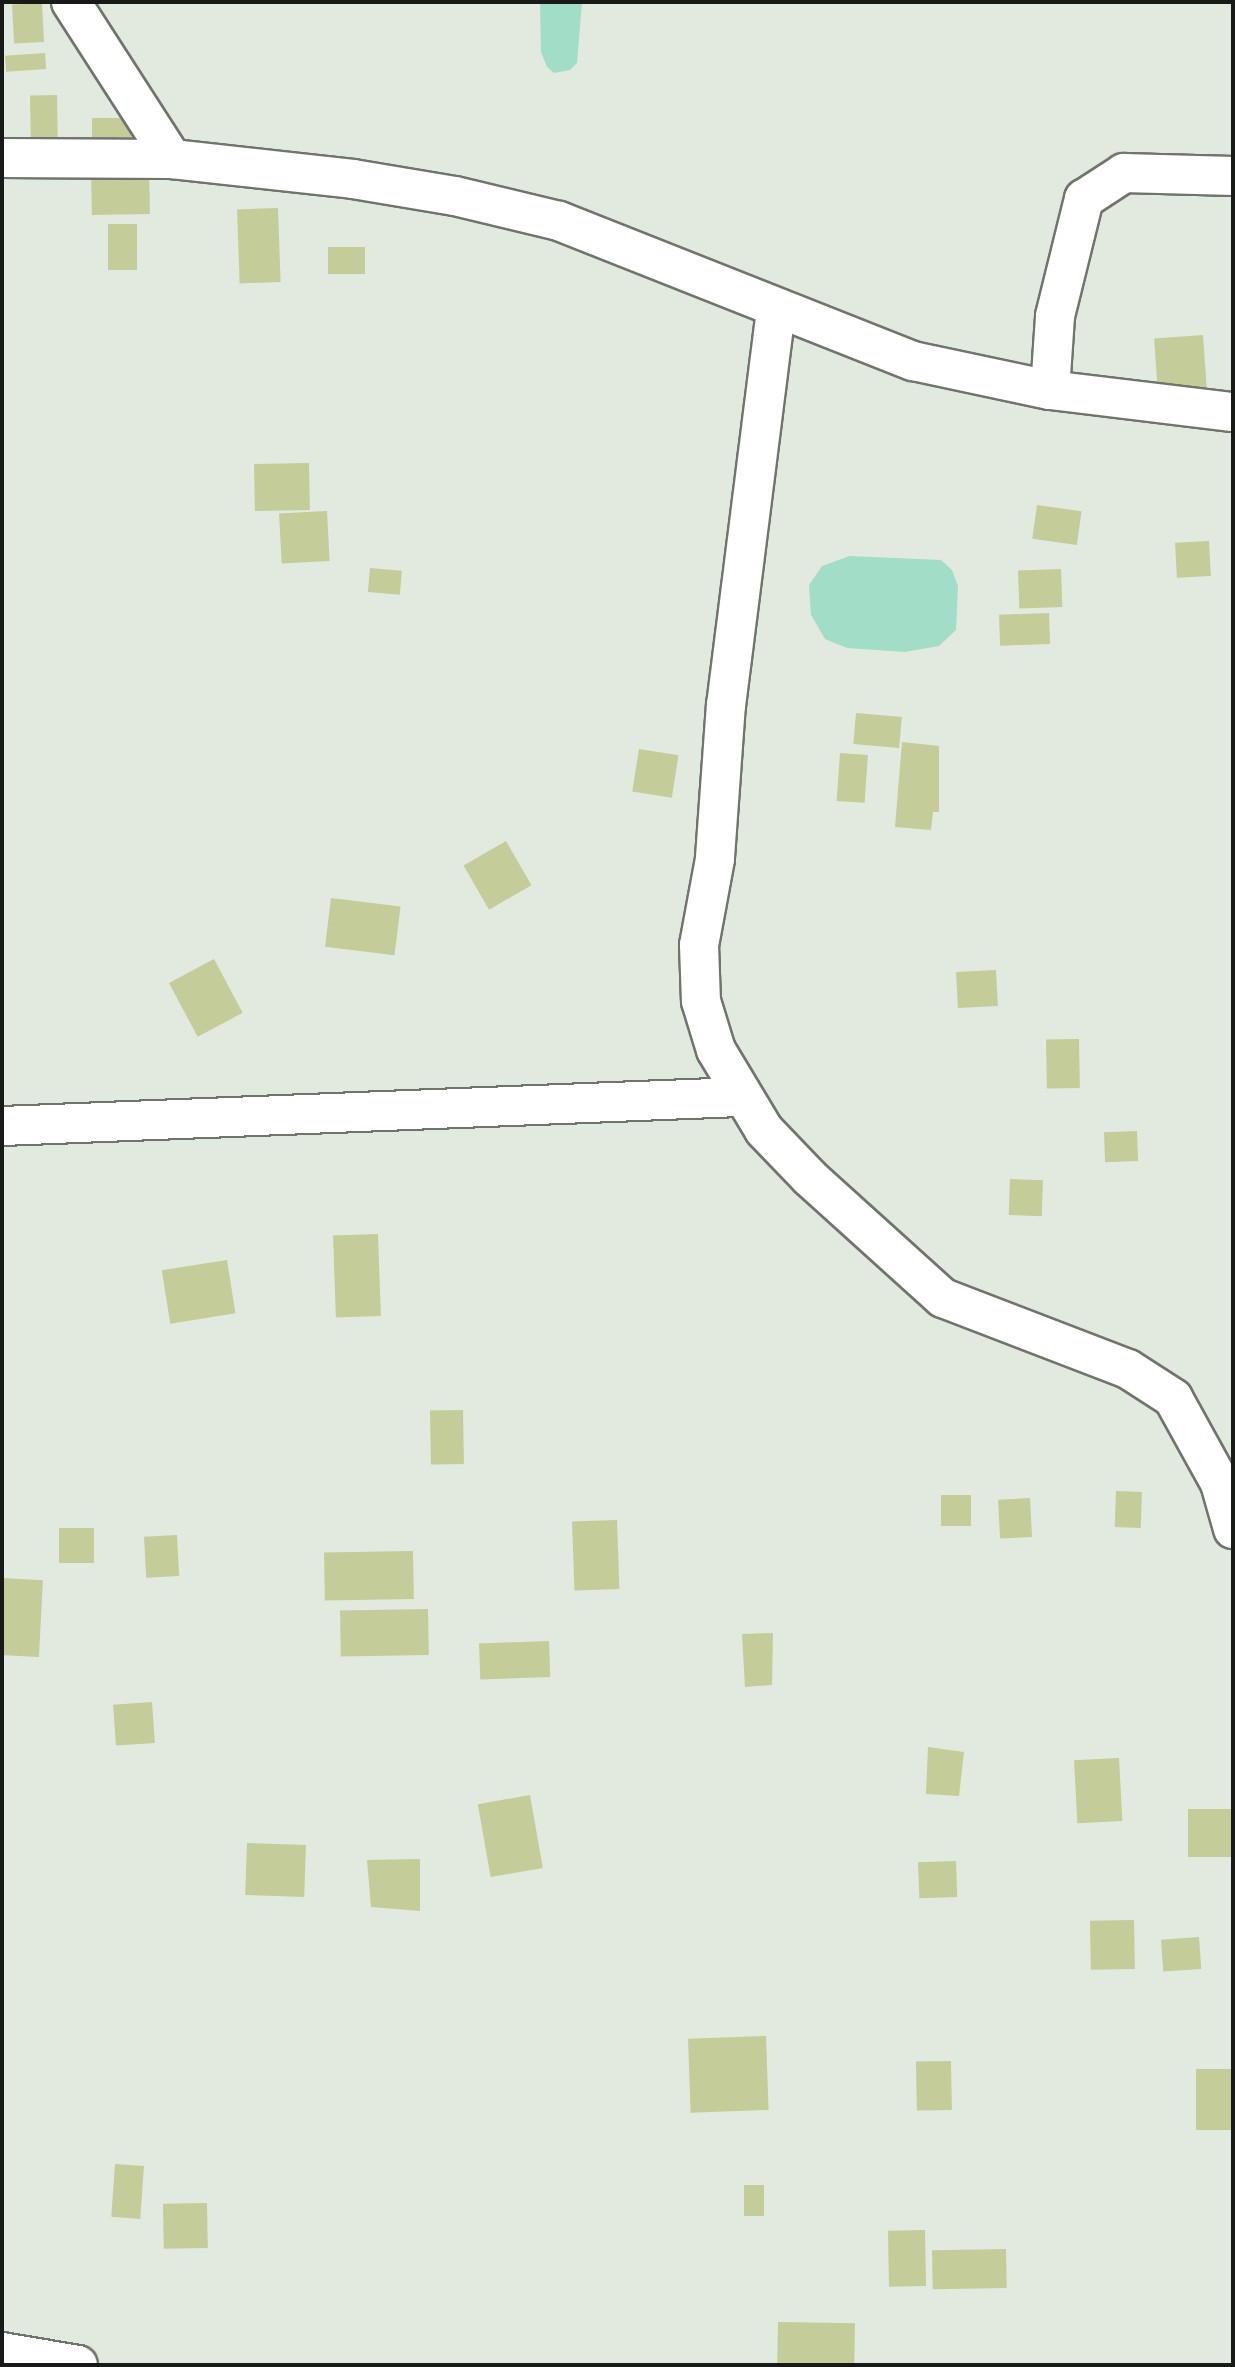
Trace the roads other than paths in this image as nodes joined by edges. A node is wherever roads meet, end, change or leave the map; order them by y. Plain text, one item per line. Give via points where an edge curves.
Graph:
1 (71, 2) edge
2 (2, 158) edge
3 (172, 159) junction
4 (1233, 176) edge
5 (776, 310) junction
6 (1050, 390) junction
7 (1233, 412) edge
8 (741, 1097) junction
9 (2, 1126) edge
10 (1233, 1529) edge
11 (2, 2352) edge
12 (78, 2365) edge

1 - 3 street
2 - 3 street
3 - 5 street via 353,179 455,196 559,221
4 - 6 street via 1125,173 1084,198 1055,316
5 - 6 street via 913,361
5 - 8 street via 726,704 715,859 699,945 701,1001 716,1050
6 - 7 street
8 - 9 street
8 - 10 street via 764,1130 810,1178 943,1298 1128,1369 1173,1398 1220,1483
11 - 12 street

